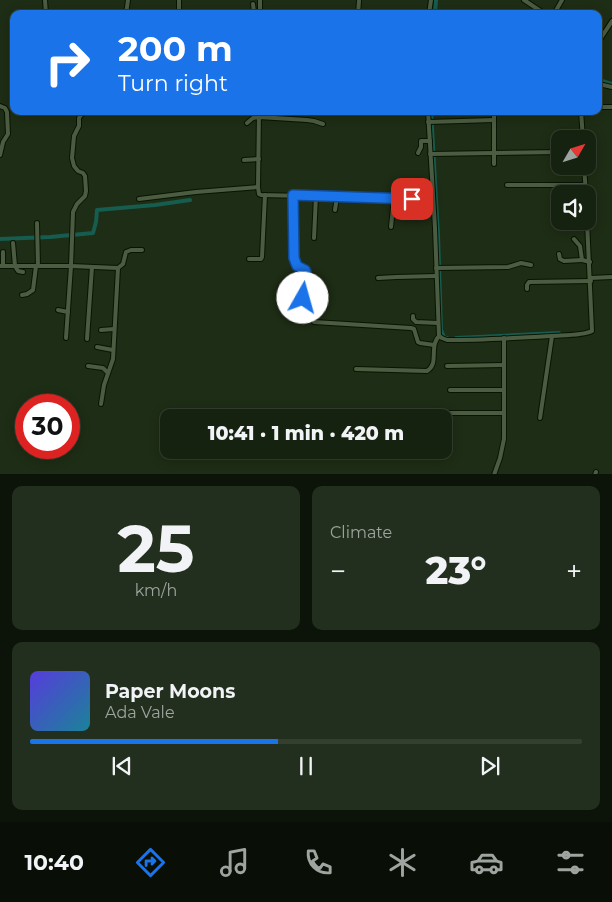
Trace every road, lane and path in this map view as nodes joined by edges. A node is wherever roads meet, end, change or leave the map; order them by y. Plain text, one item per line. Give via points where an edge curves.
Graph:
1 (524, 0) edge
2 (253, 4) dead end
3 (254, 10) edge
4 (539, 10) edge
5 (612, 21) edge
6 (602, 36) edge
7 (0, 106) edge
8 (80, 115) edge
9 (428, 115) edge
10 (494, 115) edge
11 (581, 115) edge
12 (259, 117) junction
13 (494, 120) junction
14 (247, 122) dead end
15 (429, 122) junction
16 (323, 124) dead end
17 (582, 130) edge
18 (430, 141) junction
19 (418, 152) dead end
20 (494, 152) junction
21 (551, 152) edge
22 (430, 154) junction
23 (0, 155) edge
24 (259, 159) junction
25 (244, 160) dead end
26 (494, 164) dead end
27 (584, 175) edge
28 (585, 184) joint
29 (507, 185) dead end
30 (259, 191) junction
31 (265, 195) junction
32 (293, 195) junction
33 (316, 196) junction
34 (337, 197) junction
35 (394, 198) junction
36 (139, 199) dead end
37 (433, 199) junction
38 (335, 210) dead end
39 (37, 223) dead end
40 (391, 226) dead end
41 (588, 230) edge
42 (314, 238) dead end
43 (574, 239) dead end
44 (13, 243) dead end
45 (142, 250) dead end
46 (3, 252) dead end
47 (559, 254) dead end
48 (249, 259) dead end
49 (582, 260) junction
50 (590, 262) junction
51 (531, 265) dead end
52 (1, 266) edge
53 (14, 266) junction
54 (37, 266) junction
55 (71, 266) junction
56 (92, 267) junction
57 (118, 268) junction
58 (439, 268) junction
59 (23, 272) dead end
60 (436, 276) junction
61 (612, 277) edge
62 (378, 278) dead end
63 (591, 280) junction
64 (527, 289) dead end
65 (22, 295) dead end
66 (303, 298) dead end
67 (58, 310) dead end
68 (68, 312) junction
69 (413, 316) dead end
70 (314, 322) dead end
71 (438, 324) junction
72 (114, 329) junction
73 (101, 330) dead end
74 (439, 336) junction
75 (552, 336) junction
76 (66, 338) dead end
77 (504, 338) junction
78 (87, 339) dead end
79 (434, 345) junction
80 (97, 347) dead end
81 (113, 350) junction
82 (504, 364) junction
83 (88, 366) dead end
84 (447, 366) dead end
85 (356, 369) dead end
86 (108, 373) junction
87 (450, 390) dead end
88 (504, 390) junction
89 (101, 404) dead end
90 (452, 413) edge
91 (504, 413) junction
92 (540, 418) dead end
93 (494, 474) edge

1 - 4 street
2 - 3 street
5 - 6 street
7 - 23 street via 7,112 8,134 2,142
8 - 55 street via 72,158 74,166 85,176 86,184 84,196 74,210
9 - 15 street
10 - 13 street
11 - 17 street
12 - 14 street
12 - 16 street
12 - 24 street
13 - 15 street
13 - 20 street
15 - 18 street
18 - 19 street via 420,141
18 - 22 street
20 - 21 street
20 - 22 street
20 - 26 street
22 - 37 street
24 - 25 street
24 - 30 street
27 - 28 street
28 - 29 street
30 - 31 street
30 - 36 street via 196,192
31 - 32 street
31 - 48 street via 262,257
32 - 33 street
32 - 66 street via 294,258 297,266 306,272
33 - 34 street
33 - 42 street
34 - 35 street
34 - 38 street
35 - 37 street
35 - 40 street
37 - 58 street
39 - 54 street
41 - 50 street
43 - 49 street via 580,246
44 - 53 street
45 - 57 street via 126,252 123,264
46 - 52 street
47 - 49 street via 563,261
49 - 50 street
50 - 63 street
51 - 58 street
52 - 53 street
53 - 54 street
53 - 59 street
54 - 55 street
54 - 65 street via 33,290
55 - 56 street
55 - 68 street
56 - 57 street
56 - 78 street
57 - 72 street
58 - 60 street
60 - 62 street
60 - 71 street
61 - 63 street
63 - 64 street via 529,282
63 - 75 street via 592,331
67 - 68 street
68 - 76 street
69 - 71 street via 416,322
70 - 79 street via 411,328 418,342
71 - 74 street
72 - 73 street
72 - 81 street
74 - 77 street via 447,340
74 - 79 street
75 - 77 street
75 - 92 street
77 - 82 street
79 - 85 street via 433,365 426,371
80 - 81 street
81 - 86 street
82 - 84 street
82 - 88 street
83 - 86 street via 103,368
86 - 89 street
87 - 88 street
88 - 91 street
90 - 91 street
91 - 93 street via 504,439

